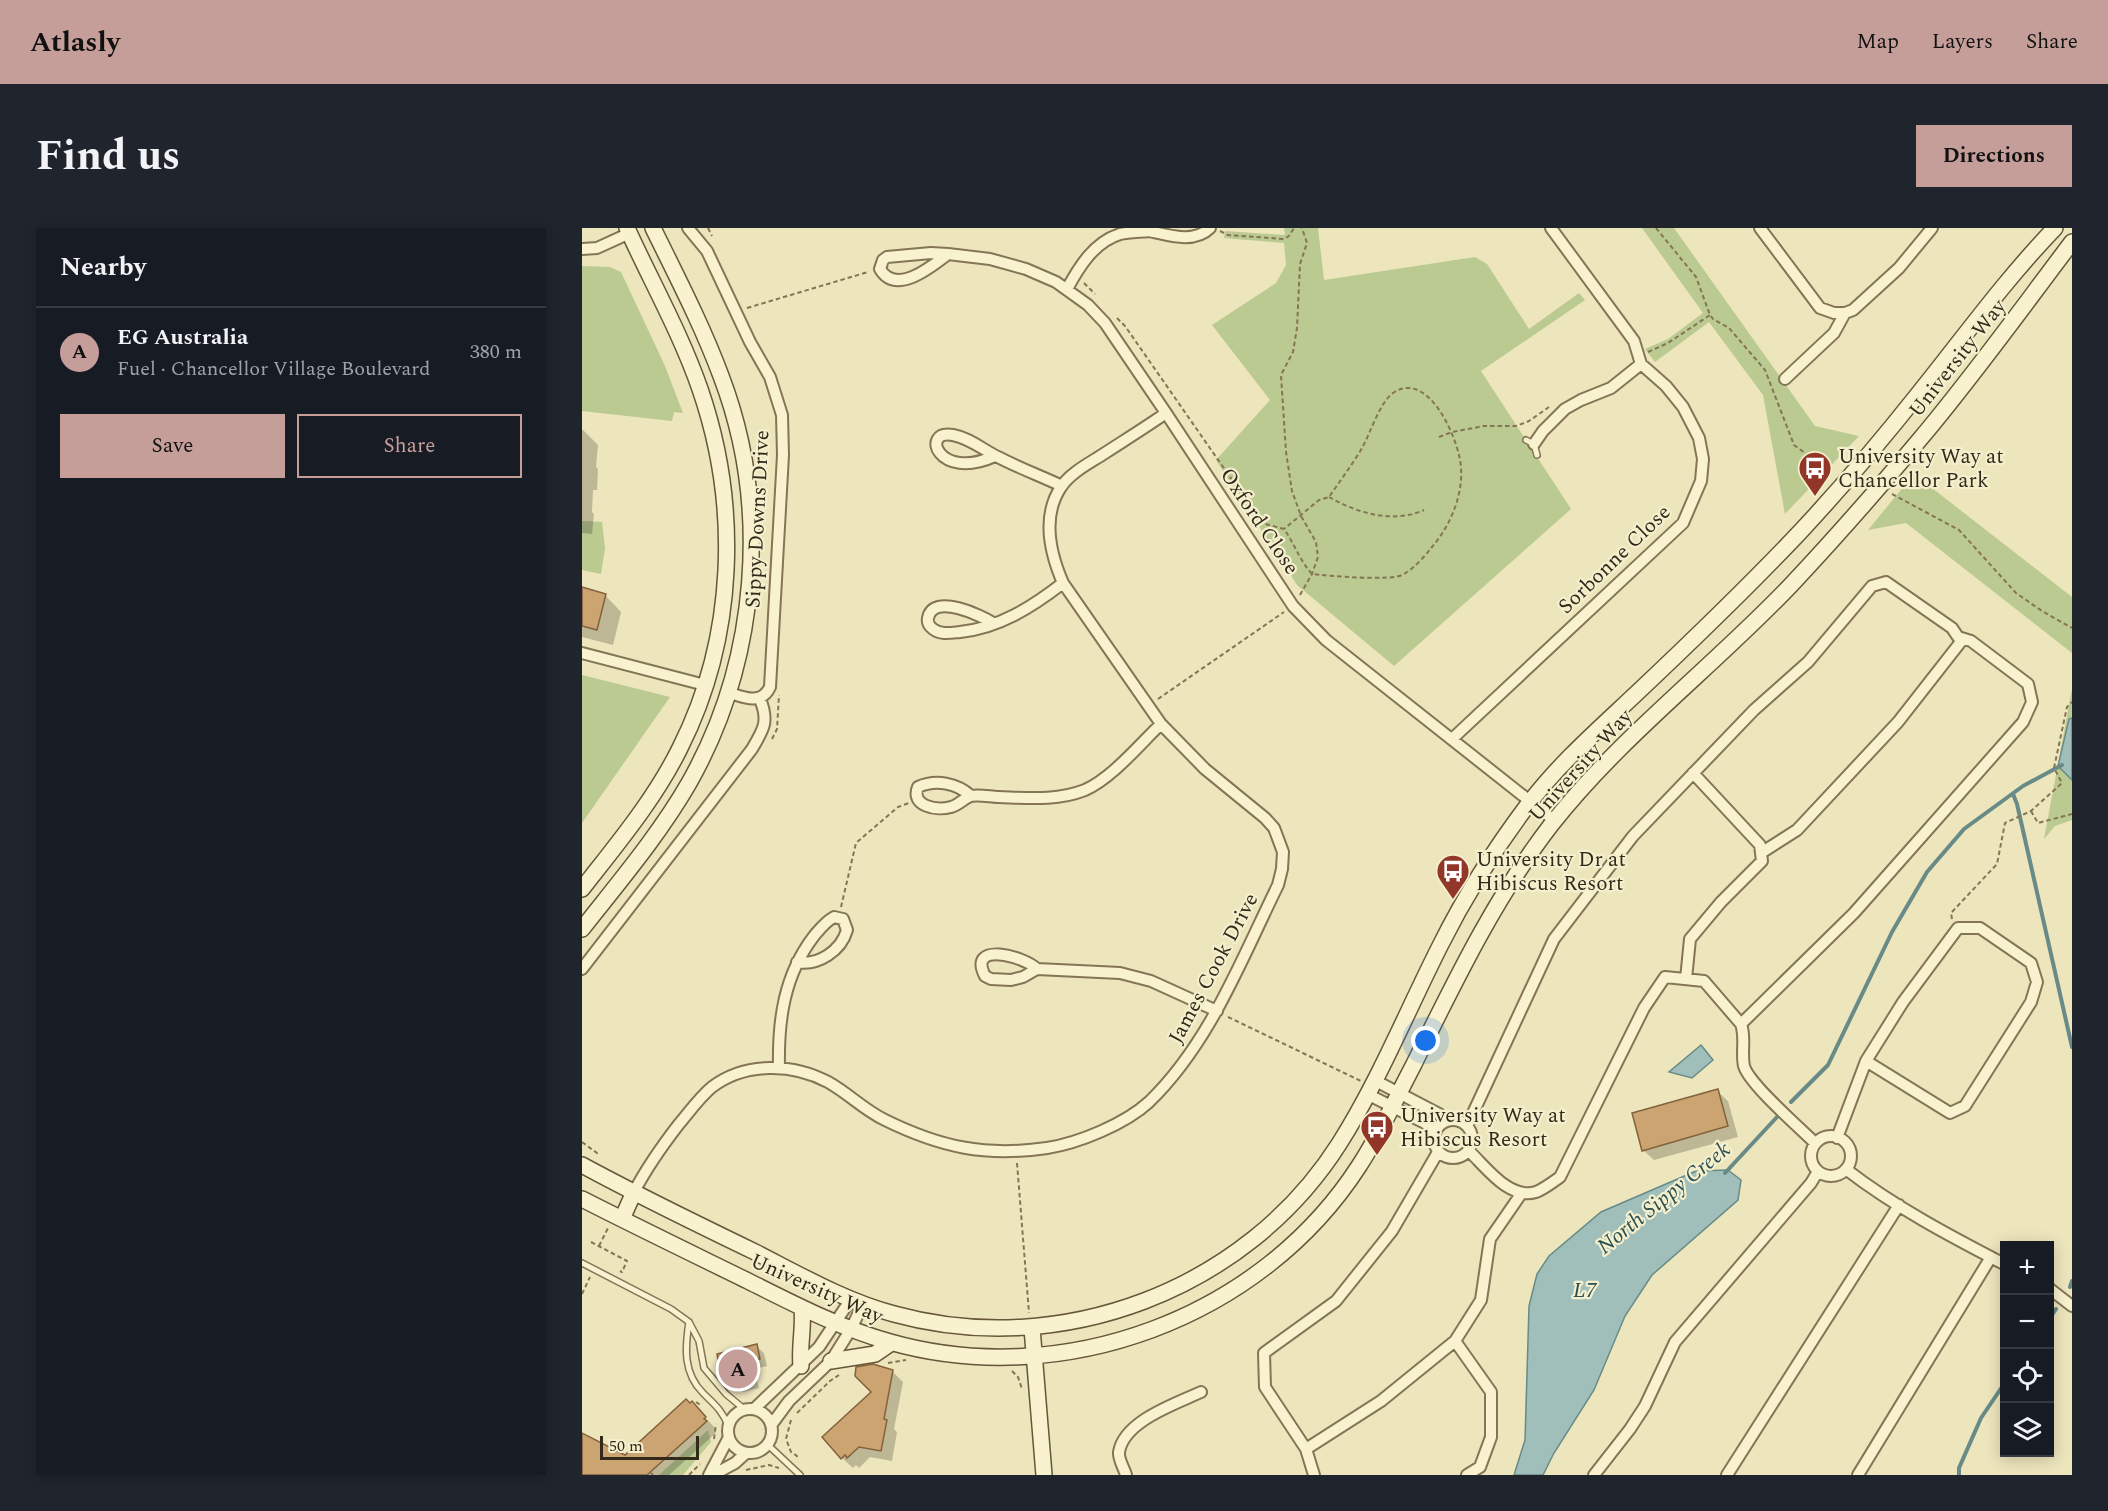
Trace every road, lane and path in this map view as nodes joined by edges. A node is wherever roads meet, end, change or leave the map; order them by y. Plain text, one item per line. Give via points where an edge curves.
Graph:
1 (653, 228) edge
2 (688, 228) edge
3 (697, 228) edge
4 (1293, 228) edge
5 (1302, 228) edge
6 (1551, 228) edge
7 (1656, 228) edge
8 (1760, 228) edge
9 (1932, 228) edge
10 (2055, 228) edge
11 (1214, 229) edge
12 (1152, 230) edge
13 (628, 231) edge
14 (2072, 242) edge
15 (705, 248) junction
16 (582, 249) edge
17 (948, 254) junction
18 (880, 269) junction
19 (1076, 275) junction
20 (1067, 289) junction
21 (1098, 297) dead end
22 (736, 310) junction
23 (1112, 312) dead end
24 (1845, 313) junction
25 (1710, 315) junction
26 (1640, 360) junction
27 (1785, 379) dead end
28 (1554, 403) dead end
29 (1166, 413) junction
30 (1452, 432) junction
31 (1439, 437) dead end
32 (1533, 446) dead end
33 (995, 456) junction
34 (1824, 467) dead end
35 (1062, 486) junction
36 (1890, 493) dead end
37 (1329, 497) junction
38 (1424, 510) dead end
39 (1301, 516) junction
40 (1284, 529) junction
41 (1312, 574) junction
42 (1063, 584) junction
43 (1293, 606) junction
44 (993, 624) junction
45 (2072, 628) edge
46 (1963, 639) junction
47 (582, 653) edge
48 (705, 685) junction
49 (727, 692) junction
50 (760, 699) junction
51 (2072, 702) edge
52 (1148, 706) junction
53 (1161, 724) junction
54 (1452, 739) junction
55 (1693, 773) junction
56 (971, 796) junction
57 (917, 800) junction
58 (1531, 801) junction
59 (2031, 811) junction
60 (2072, 814) edge
61 (1555, 821) junction
62 (1761, 853) junction
63 (582, 889) edge
64 (838, 918) junction
65 (1958, 928) junction
66 (582, 929) edge
67 (586, 959) edge
68 (797, 962) junction
69 (582, 969) edge
70 (1037, 969) junction
71 (1686, 979) junction
72 (1217, 1011) junction
73 (1741, 1024) junction
74 (1866, 1062) junction
75 (779, 1067) junction
76 (1371, 1087) junction
77 (1399, 1092) junction
78 (1392, 1107) junction
79 (1446, 1121) junction
80 (1467, 1126) junction
81 (1435, 1132) junction
82 (1837, 1138) junction
83 (1815, 1143) junction
84 (1469, 1151) junction
85 (1017, 1152) junction
86 (1438, 1152) junction
87 (582, 1165) edge
88 (1847, 1170) junction
89 (1817, 1173) junction
90 (634, 1192) junction
91 (1521, 1194) junction
92 (582, 1199) edge
93 (1899, 1205) junction
94 (621, 1219) junction
95 (608, 1228) dead end
96 (599, 1246) dead end
97 (1990, 1257) junction
98 (2000, 1262) edge
99 (582, 1263) edge
100 (2054, 1293) edge
101 (857, 1301) junction
102 (2072, 1306) edge
103 (802, 1308) junction
104 (689, 1322) junction
105 (844, 1326) junction
106 (1032, 1328) junction
107 (1455, 1341) junction
108 (891, 1343) junction
109 (1034, 1357) junction
110 (906, 1360) dead end
111 (831, 1361) junction
112 (887, 1363) dead end
113 (801, 1366) junction
114 (1006, 1369) dead end
115 (847, 1370) dead end
116 (1013, 1371) dead end
117 (1201, 1392) dead end
118 (696, 1402) dead end
119 (703, 1407) dead end
120 (749, 1409) junction
121 (713, 1415) dead end
122 (772, 1424) junction
123 (728, 1432) junction
124 (713, 1445) dead end
125 (768, 1445) junction
126 (1306, 1449) junction
127 (746, 1453) junction
128 (704, 1460) dead end
129 (790, 1464) junction
130 (689, 1475) edge
131 (711, 1475) edge
132 (739, 1475) edge
133 (800, 1475) edge
134 (1044, 1475) edge
135 (1126, 1475) edge
136 (1314, 1475) edge
137 (1467, 1475) edge
138 (1594, 1475) edge
139 (1727, 1475) edge
140 (1858, 1475) edge

1 - 49 main road, Sippy Downs Drive via 722,376 746,472 750,581 744,627
2 - 15 street, Sippy Downs Drive
3 - 15 lane, Sippy Downs Drive
4 - 11 path via 1284,239 1228,235
5 - 39 path via 1307,243 1300,264 1298,328 1293,352 1281,375 1286,452 1292,491
6 - 26 street, Sorbonne Close via 1634,341
7 - 25 path via 1696,277
8 - 24 street via 1820,308
9 - 24 street via 1899,268
10 - 58 main road, University Way via 2010,276 1919,393 1810,522 1709,625 1572,754
11 - 12 street via 1192,237
12 - 19 street via 1107,240 1092,251
13 - 16 street via 597,248
13 - 48 main road, Sippy Downs Drive via 700,387 722,477 726,578 722,615
14 - 61 main road, University Way via 1923,436 1863,505 1764,613 1621,747
15 - 22 street, Sippy Downs Drive
17 - 18 street, Oxford Close via 896,255 883,260
17 - 18 street via 910,278 887,278
17 - 20 street, Oxford Close via 1005,262
18 - 22 path
19 - 20 street
19 - 21 path
20 - 29 street, Oxford Close via 1105,323
22 - 50 street, Sippy Downs Drive via 770,377 782,415 770,686
23 - 40 path via 1262,523
24 - 27 street via 1834,333
25 - 26 path
25 - 34 path via 1729,328 1765,370 1794,445
26 - 32 street via 1611,388 1565,409
26 - 54 street, Sorbonne Close via 1683,407 1699,438 1703,459 1701,481 1683,523
28 - 30 path via 1516,426
29 - 35 street, James Cook Drive via 1077,471
29 - 43 street, Oxford Close
30 - 31 path
30 - 37 path via 1426,396 1416,389 1402,388 1391,394
30 - 41 path via 1462,470 1457,502 1441,537 1414,566 1402,575 1386,578
33 - 33 street via 980,463 955,463 941,457 936,444 946,433 958,435
33 - 35 street
35 - 42 street, James Cook Drive via 1048,529
36 - 45 path via 1959,530 2016,593
37 - 38 path via 1343,505 1397,518
37 - 39 path via 1319,500
39 - 40 path
39 - 41 path via 1316,543 1318,557
40 - 41 path
41 - 43 path
42 - 44 street via 1038,603
42 - 52 street, James Cook Drive
43 - 52 path
43 - 54 street, Oxford Close via 1326,640
44 - 44 street via 979,630 944,634 929,626 927,620 937,608 953,607
46 - 55 street via 1886,582 1872,585 1808,662
46 - 62 street via 1898,722 1797,830
46 - 73 street via 2028,684 2032,702 2023,722 1854,913
47 - 48 street
48 - 49 main road
48 - 63 main road, Sippy Downs Drive via 681,747 665,775
49 - 50 street
49 - 66 main road, Sippy Downs Drive via 701,759 680,797
50 - 67 street, Sippy Downs Drive via 765,720 752,750
51 - 59 path via 2067,707 2054,768 2062,783
52 - 53 street, James Cook Drive
53 - 56 street via 1106,777 1086,789 1063,797 1039,799
53 - 72 street, James Cook Drive via 1205,769 1265,818 1274,828 1283,852 1278,885
54 - 58 street, Oxford Close
55 - 62 street via 1760,845
55 - 80 street via 1633,836 1554,939
56 - 57 street via 948,808 930,807
56 - 57 street via 945,783 927,783 918,787
57 - 64 path via 898,807 856,843
58 - 61 street, Oxford Close
58 - 76 main road, University Way via 1459,909
59 - 60 path via 2038,823
59 - 65 path via 2005,823 1997,864 1951,913
61 - 77 main road, University Way via 1480,934
62 - 71 street via 1762,861 1690,939
64 - 68 street via 824,924
64 - 68 street via 847,930 838,947 808,964
65 - 74 street via 1903,1002
65 - 74 street via 1980,928 2031,963 2037,982 2031,1002 1965,1106 1950,1113
67 - 69 street, Sippy Downs Drive
68 - 75 street via 780,1022
70 - 70 street via 1011,980 991,979 981,970 986,957 993,954 1030,962
70 - 72 street via 1137,976
71 - 73 street via 1704,981
71 - 91 street via 1665,977 1644,1008 1560,1177 1537,1192
72 - 76 path
72 - 85 street, James Cook Drive via 1188,1059 1147,1103 1107,1129 1064,1146
73 - 83 street via 1744,1067 1759,1088
74 - 82 street
75 - 85 street, James Cook Drive via 828,1082 883,1119 928,1139 968,1150
75 - 90 street, James Cook Drive via 737,1073 699,1099 656,1154
76 - 77 street
76 - 78 street
76 - 106 main road, University Way via 1310,1184 1269,1227 1224,1262 1149,1300 1090,1318
77 - 78 main road, University Way
77 - 79 street
78 - 81 street
78 - 109 main road, University Way via 1336,1198 1312,1225 1250,1278 1202,1308 1145,1334
79 - 80 street via 1461,1121
79 - 81 street
80 - 84 street via 1473,1138
81 - 86 street
82 - 83 street via 1829,1135
82 - 88 street via 1845,1140 1852,1155
83 - 89 street via 1810,1158
84 - 86 street via 1452,1159
84 - 91 street via 1504,1184
85 - 106 path
86 - 126 street via 1392,1231 1336,1302 1264,1353 1265,1388
87 - 90 main road, University Way
88 - 89 street via 1832,1178
88 - 93 street
89 - 138 street via 1675,1342 1645,1406
90 - 94 main road
90 - 101 main road, University Way
91 - 107 street via 1490,1239 1481,1300
92 - 94 main road, University Way
93 - 97 street
93 - 139 street
94 - 103 main road, University Way
95 - 96 path
97 - 98 street
97 - 140 street
99 - 104 lane
100 - 102 street
101 - 105 street
101 - 105 street
101 - 106 main road, University Way via 892,1314 940,1323
103 - 105 main road, University Way
103 - 113 main road
104 - 120 lane via 699,1341 704,1368 726,1394
104 - 123 lane via 685,1344 688,1369 698,1387 722,1411
105 - 108 main road, University Way
105 - 111 street
105 - 113 street
106 - 109 main road
107 - 126 street via 1381,1401
107 - 137 street via 1491,1392 1491,1437 1480,1467
108 - 109 main road, University Way via 981,1358
108 - 111 main road via 874,1354
109 - 134 main road
110 - 112 path
111 - 122 street via 789,1401
113 - 120 street
114 - 116 path
115 - 129 path via 792,1418 786,1439 797,1456
117 - 135 street via 1146,1418 1124,1438 1119,1455
118 - 119 path
120 - 122 street via 765,1414
120 - 123 street via 734,1416
121 - 124 path via 717,1425
122 - 125 street
123 - 127 street via 735,1448
123 - 131 street
125 - 127 street via 758,1452
125 - 129 lane
126 - 136 street
127 - 131 street
128 - 130 path
129 - 132 path via 783,1470 769,1465
129 - 133 lane

